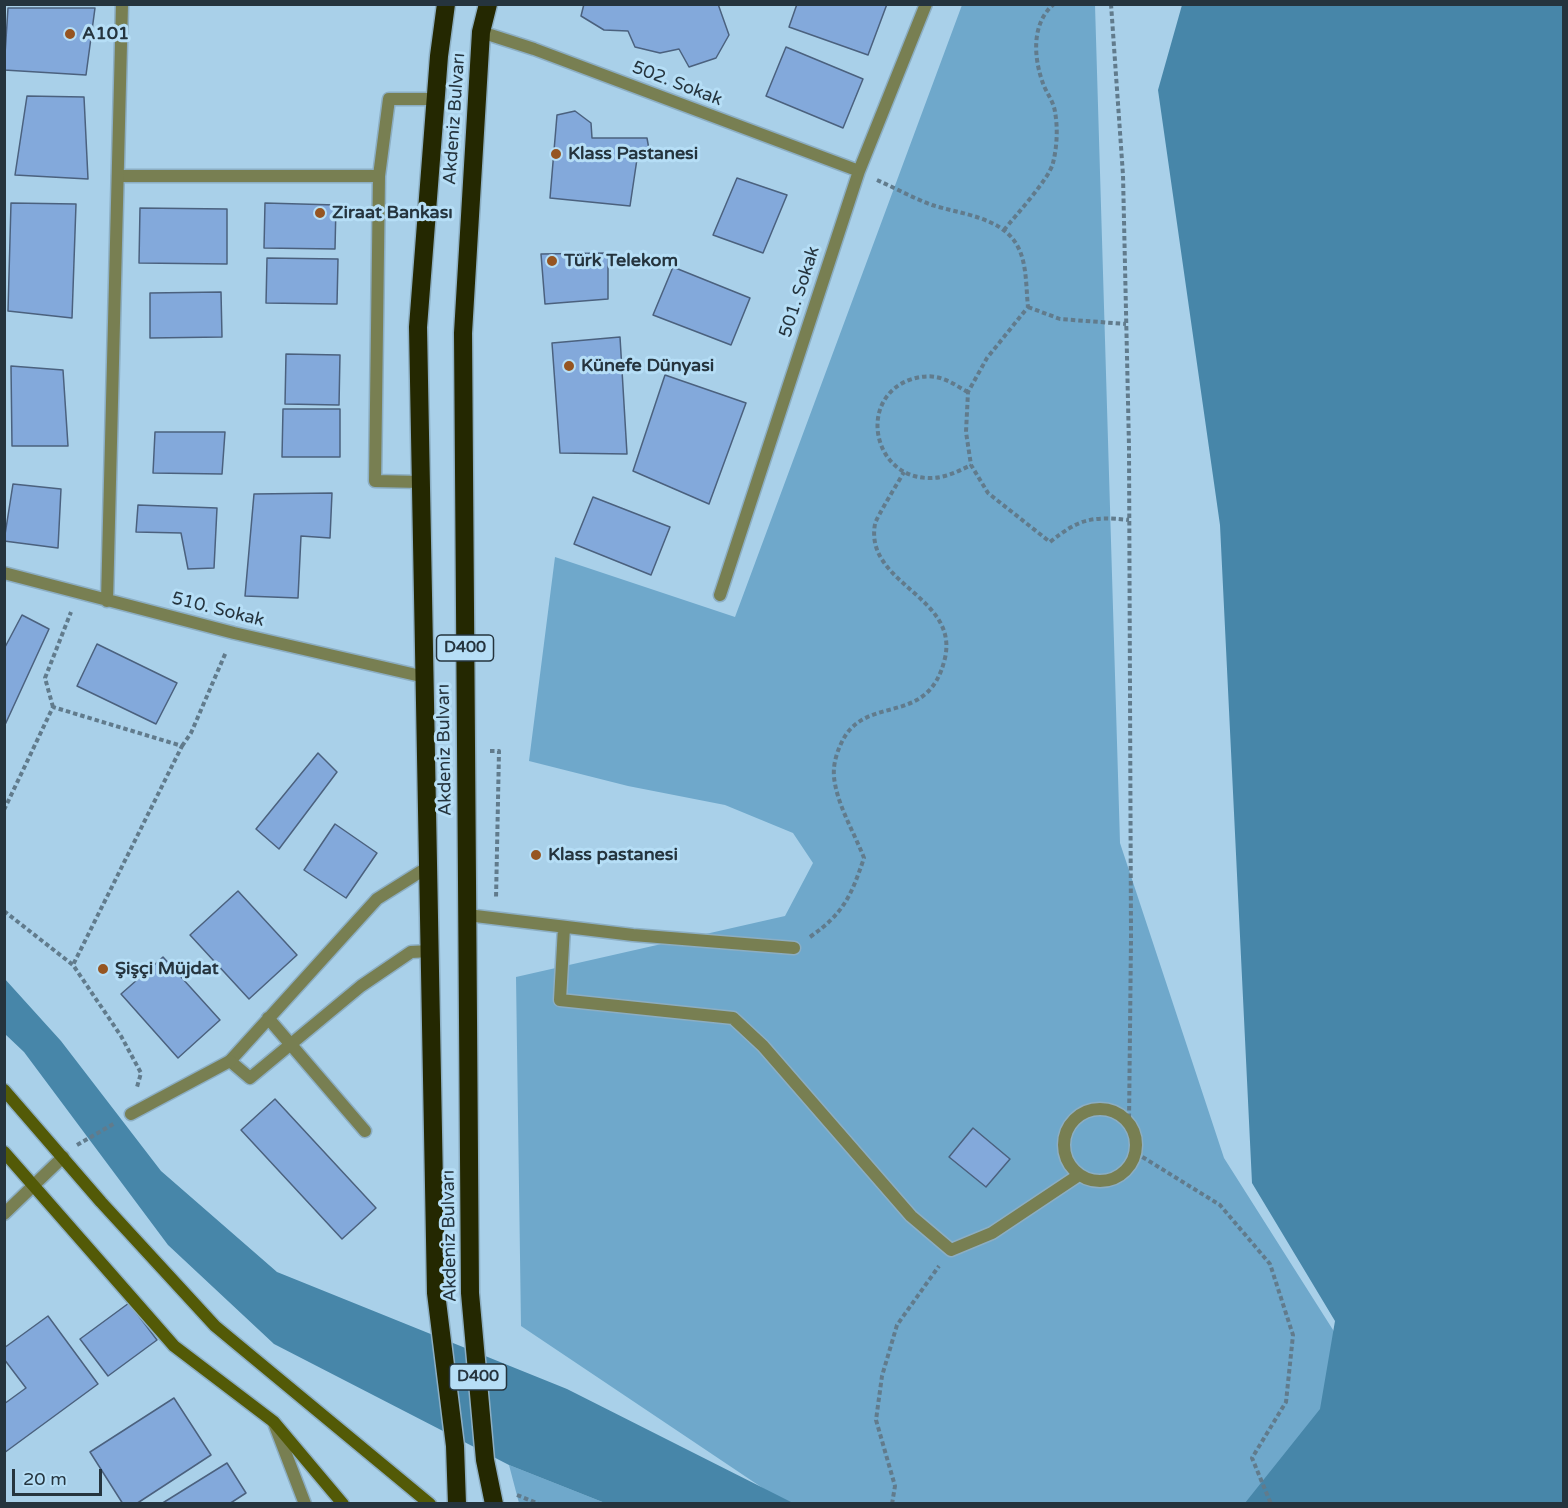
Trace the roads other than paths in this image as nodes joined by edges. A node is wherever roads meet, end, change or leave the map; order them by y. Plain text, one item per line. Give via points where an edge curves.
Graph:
1 (122, 4) edge
2 (446, 4) edge
3 (488, 4) edge
4 (926, 4) edge
5 (481, 32) junction
6 (435, 99) junction
7 (859, 171) junction
8 (118, 176) junction
9 (379, 176) junction
10 (421, 482) junction
11 (4, 573) edge
12 (720, 595) dead end
13 (107, 601) junction
14 (425, 677) junction
15 (428, 867) junction
16 (467, 915) junction
17 (564, 927) junction
18 (794, 948) road end
19 (430, 951) junction
20 (268, 1018) junction
21 (291, 1044) junction
22 (230, 1061) junction
23 (4, 1090) edge
24 (131, 1114) road end
25 (365, 1131) dead end
26 (4, 1152) edge
27 (63, 1157) junction
28 (1079, 1175) junction
29 (34, 1185) junction
30 (4, 1214) edge
31 (274, 1422) junction
32 (305, 1503) edge
33 (343, 1503) edge
34 (430, 1503) edge
35 (457, 1503) edge
36 (494, 1503) edge

1 - 8 street
2 - 6 highway, Akdeniz Bulvarı / D400
3 - 5 highway, Akdeniz Bulvarı / D400
4 - 7 street, 501. Sokak
5 - 7 street, 502. Sokak
5 - 16 highway, Akdeniz Bulvarı / D400 via 463,333
6 - 9 street via 389,99
6 - 10 highway, Akdeniz Bulvarı / D400 via 418,327
7 - 12 street, 501. Sokak
8 - 9 street
8 - 13 street
9 - 10 street via 375,481
10 - 14 highway, Akdeniz Bulvarı / D400
11 - 13 street, 510. Sokak
13 - 14 street, 510. Sokak
14 - 15 highway, Akdeniz Bulvarı / D400
15 - 19 highway, Akdeniz Bulvarı / D400
15 - 20 street via 377,899
16 - 17 street
16 - 36 highway, Akdeniz Bulvarı / D400 via 471,1293 485,1460
17 - 18 street
17 - 28 street via 560,1000 733,1018 763,1046 911,1216 951,1250 992,1233
19 - 21 street via 411,952 361,986
19 - 35 highway, Akdeniz Bulvarı / D400 via 436,1293 455,1446
20 - 21 street
20 - 22 street
21 - 22 street via 250,1078
21 - 25 street
22 - 24 street
23 - 27 street
26 - 29 street
27 - 29 street
27 - 34 street via 215,1326
28 - 28 street via 1095,1181 1113,1179 1128,1168 1136,1153 1135,1137 1129,1123 1115,1112 1098,1109 1080,1114 1068,1127 1063,1144 1067,1162
29 - 30 street
29 - 31 street via 174,1346
31 - 32 street
31 - 33 street

